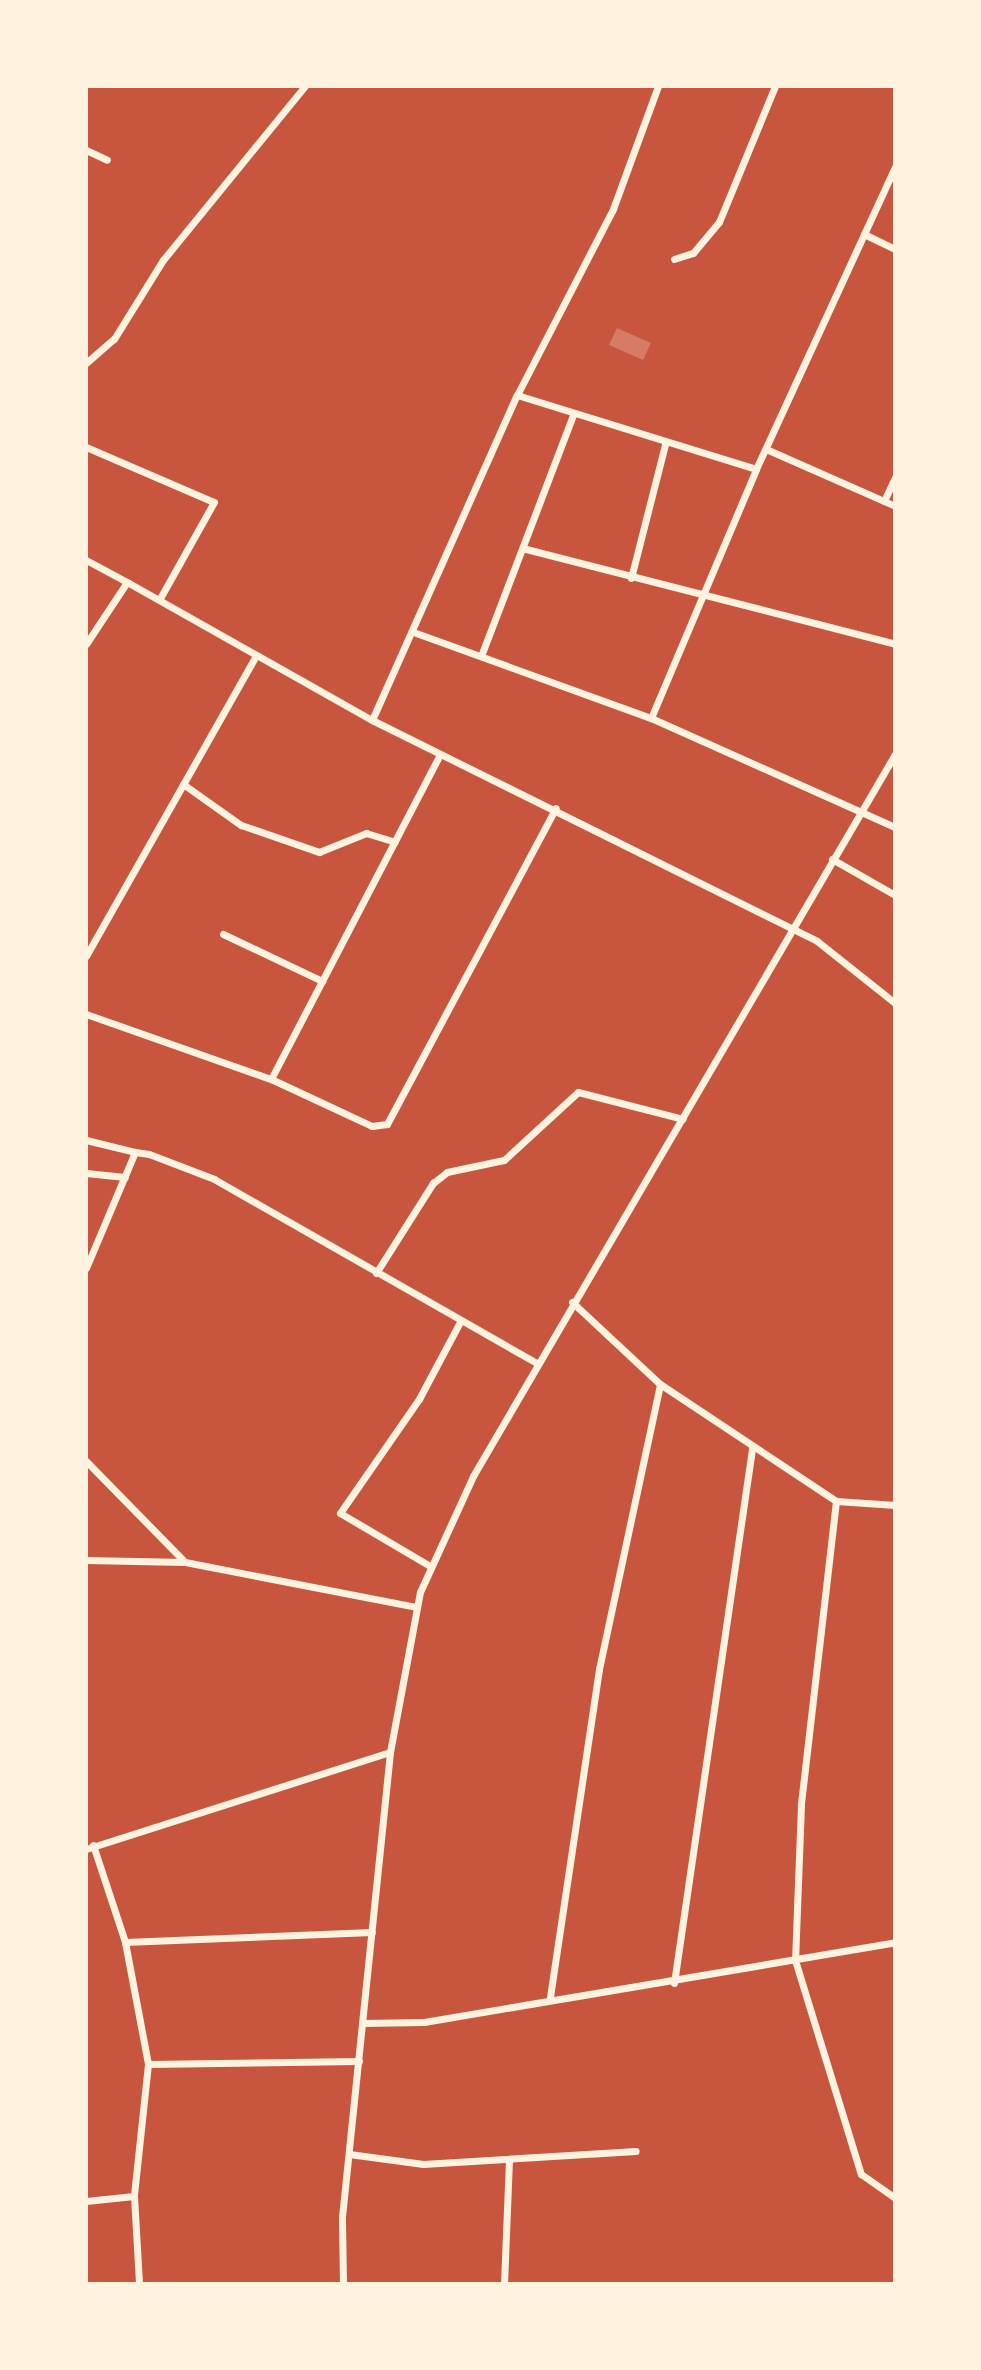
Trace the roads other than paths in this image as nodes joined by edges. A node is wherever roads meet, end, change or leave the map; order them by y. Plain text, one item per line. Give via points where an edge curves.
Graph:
1 (305, 86) edge
2 (658, 86) edge
3 (775, 86) edge
4 (86, 150) edge
5 (107, 160) dead end
6 (895, 167) edge
7 (864, 234) junction
8 (895, 249) edge
9 (674, 259) dead end
10 (86, 363) edge
11 (517, 395) junction
12 (574, 413) junction
13 (666, 441) junction
14 (86, 447) edge
15 (766, 449) junction
16 (756, 469) junction
17 (895, 477) edge
18 (884, 501) junction
19 (895, 506) edge
20 (526, 549) junction
21 (86, 560) edge
22 (631, 578) junction
23 (127, 582) junction
24 (703, 594) junction
25 (159, 600) junction
26 (416, 633) junction
27 (86, 644) edge
28 (895, 644) edge
29 (256, 656) junction
30 (481, 656) junction
31 (651, 718) junction
32 (372, 720) junction
33 (440, 754) junction
34 (895, 754) edge
35 (183, 784) junction
36 (556, 808) junction
37 (862, 808) junction
38 (895, 827) edge
39 (395, 842) junction
40 (832, 859) junction
41 (895, 895) edge
42 (789, 931) junction
43 (223, 934) dead end
44 (86, 956) edge
45 (322, 981) junction
46 (895, 1003) edge
47 (86, 1014) edge
48 (271, 1079) junction
49 (683, 1119) junction
50 (86, 1140) edge
51 (135, 1152) junction
52 (86, 1173) edge
53 (125, 1177) junction
54 (86, 1268) edge
55 (376, 1273) junction
56 (572, 1302) junction
57 (460, 1322) junction
58 (538, 1364) junction
59 (660, 1384) junction
60 (752, 1449) junction
61 (86, 1461) edge
62 (836, 1501) junction
63 (895, 1505) edge
64 (86, 1560) edge
65 (185, 1562) junction
66 (430, 1566) junction
67 (416, 1607) junction
68 (390, 1752) junction
69 (90, 1847) edge
70 (372, 1932) junction
71 (125, 1942) junction
72 (895, 1942) edge
73 (795, 1960) junction
74 (674, 1983) junction
75 (550, 1997) junction
76 (362, 2023) junction
77 (359, 2061) junction
78 (148, 2064) junction
79 (636, 2151) dead end
80 (349, 2154) junction
81 (509, 2162) junction
82 (134, 2196) junction
83 (895, 2198) edge
84 (86, 2201) edge
85 (139, 2284) edge
86 (343, 2284) edge
87 (504, 2284) edge

1 - 10 street via 163,260 114,339
2 - 11 street via 613,209
3 - 9 street via 719,222 693,253
4 - 5 street
6 - 7 street
7 - 8 street
7 - 15 street
11 - 12 street
11 - 26 street via 470,491
12 - 13 street
12 - 20 street
13 - 16 street
13 - 22 street
14 - 25 street via 214,502
15 - 16 street
15 - 18 street
16 - 24 street
17 - 18 street
18 - 19 street
20 - 22 street
20 - 30 street
21 - 23 street
22 - 24 street
23 - 25 street
23 - 27 street
24 - 28 street
24 - 31 street
25 - 29 street
26 - 30 street
26 - 32 street
29 - 32 street
29 - 35 street
30 - 31 street
31 - 37 street
32 - 33 street
33 - 36 street
33 - 39 street
34 - 37 street
35 - 39 street via 241,825 319,852 366,833
35 - 44 street
36 - 42 street
36 - 48 street via 387,1124 372,1126
37 - 38 street
37 - 40 street
39 - 45 street
40 - 41 street
40 - 42 street
42 - 46 street via 829,948
42 - 49 street
43 - 45 street
45 - 48 street
47 - 48 street
49 - 55 street via 578,1092 504,1160 447,1172 433,1183
49 - 56 street
50 - 51 street
51 - 53 street
51 - 55 street via 214,1179
52 - 53 street
53 - 54 street
55 - 57 street
56 - 58 street
56 - 59 street
57 - 58 street
57 - 66 street via 419,1399 340,1513
58 - 66 street
59 - 60 street
59 - 75 street via 599,1669
60 - 62 street
60 - 74 street
61 - 65 street
62 - 63 street
62 - 73 street via 804,1774
64 - 65 street
65 - 67 street
66 - 67 street
67 - 68 street
68 - 69 street
68 - 70 street
69 - 71 street
70 - 71 street
70 - 76 street
71 - 78 street
72 - 73 street
73 - 74 street
73 - 83 street via 861,2174
74 - 75 street
75 - 76 street via 424,2022
76 - 77 street
77 - 78 street
77 - 80 street
78 - 82 street
79 - 81 street
80 - 81 street via 423,2164
80 - 86 street
81 - 87 street
82 - 84 street
82 - 85 street

